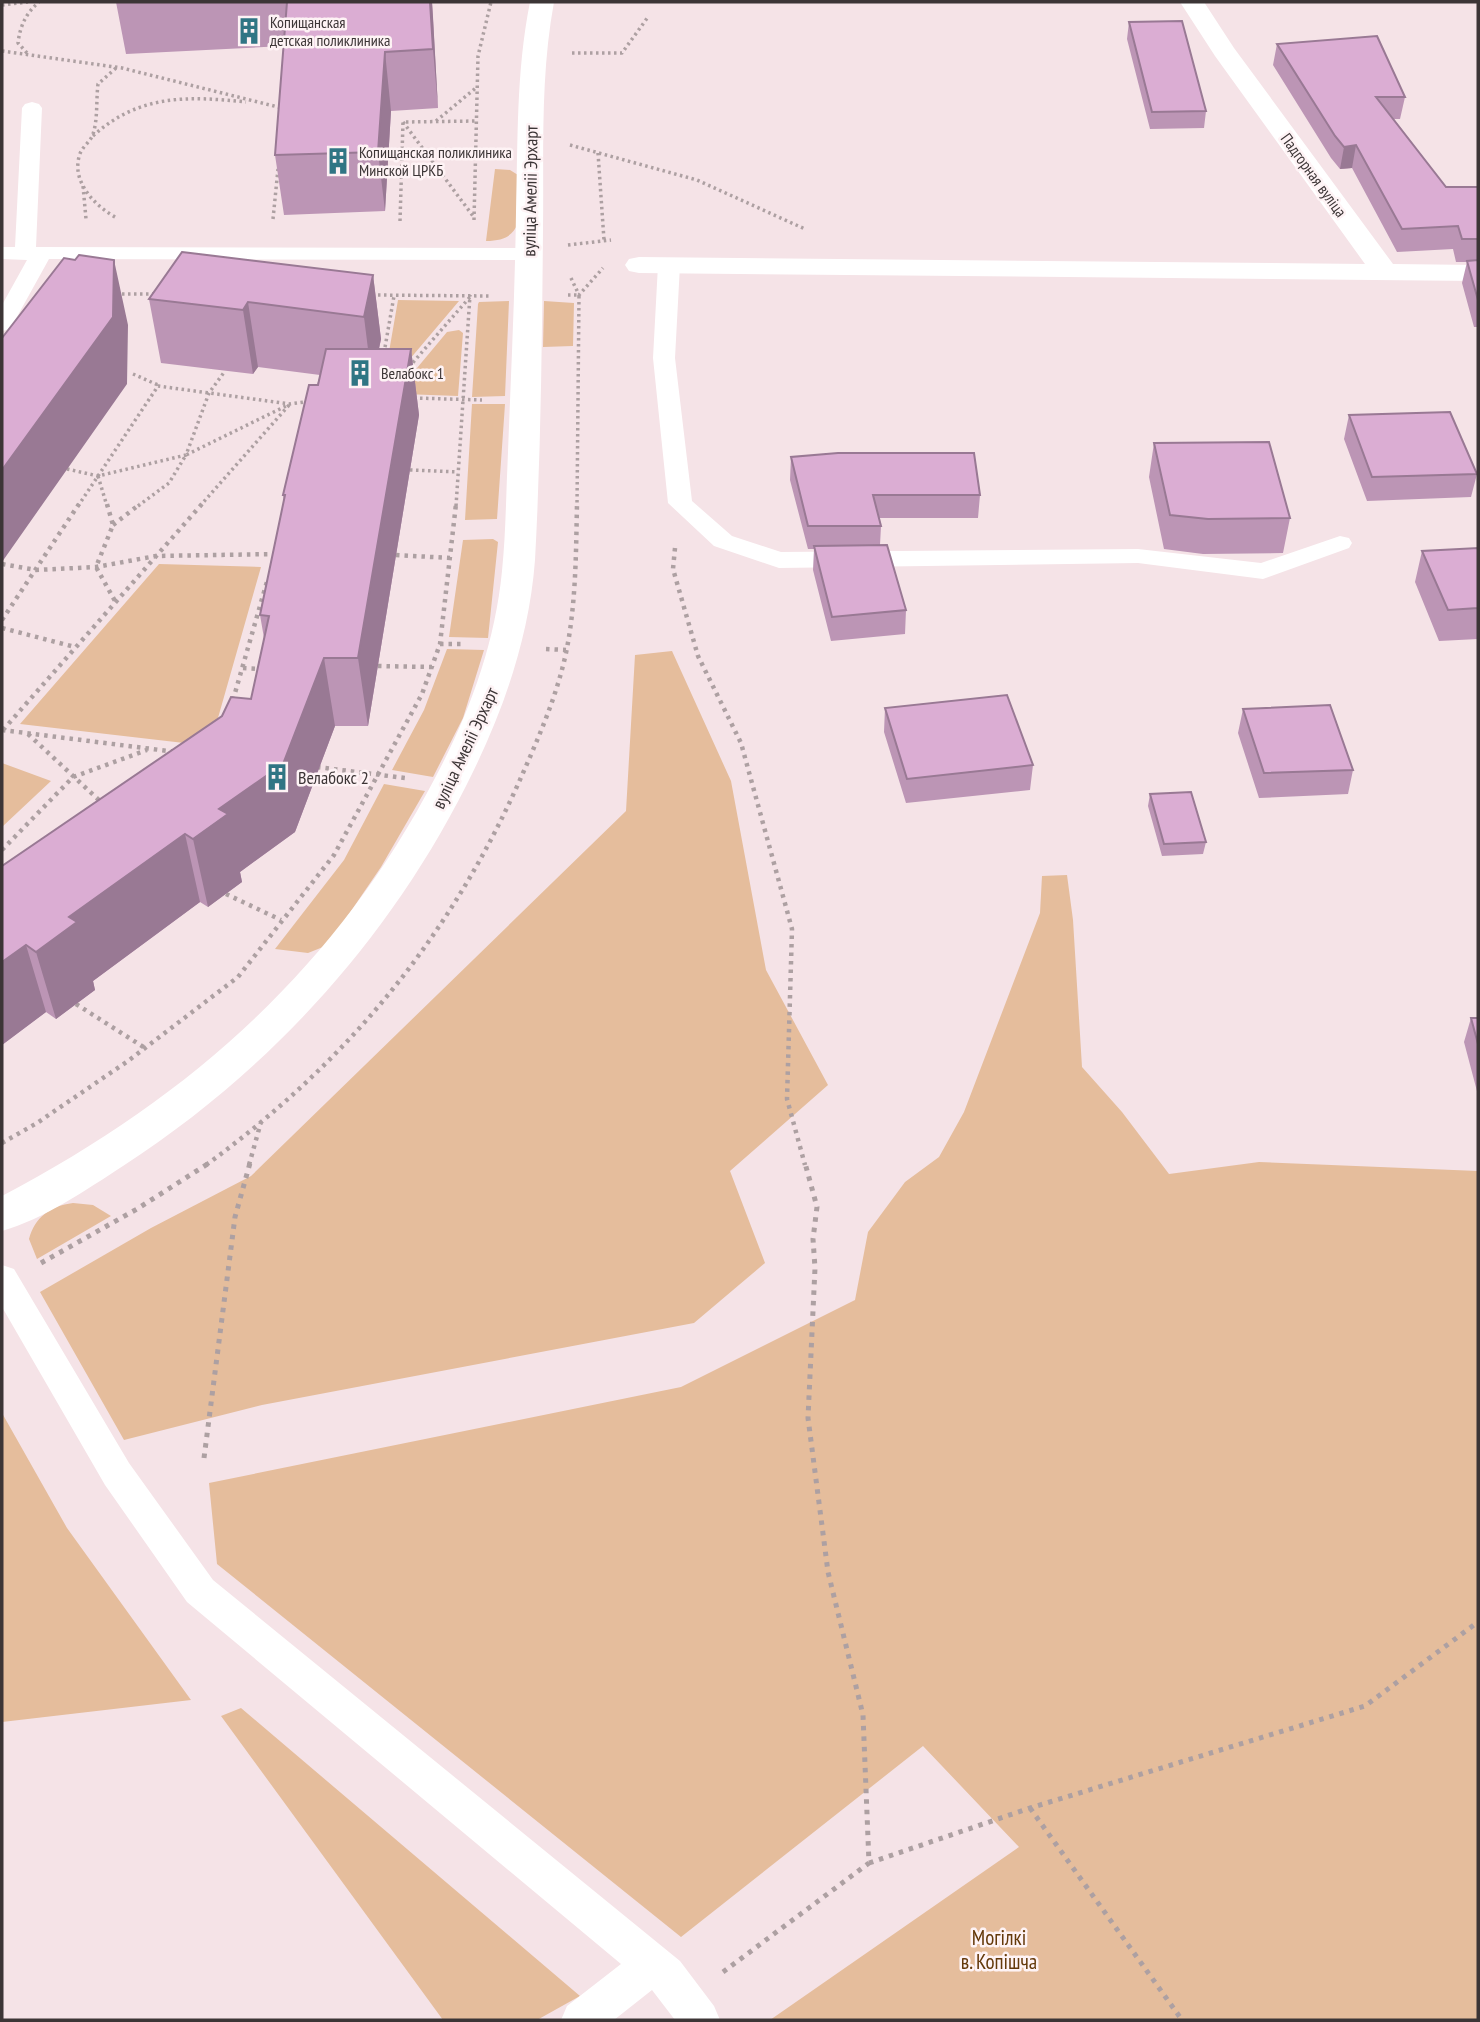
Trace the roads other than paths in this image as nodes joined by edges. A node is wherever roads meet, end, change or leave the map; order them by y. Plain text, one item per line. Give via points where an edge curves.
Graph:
1 (542, 2) edge
2 (1192, 2) edge
3 (32, 108) dead end
4 (2, 253) edge
5 (34, 253) junction
6 (530, 254) junction
7 (639, 265) dead end
8 (668, 265) junction
9 (1385, 272) junction
10 (1478, 273) edge
11 (2, 324) edge
12 (1340, 543) dead end
13 (2, 1216) edge
14 (2, 1278) edge
15 (652, 1965) junction
16 (693, 2010) edge
17 (580, 2020) edge

1 - 6 street, вуліца Амеліі Эрхарт via 532,53
2 - 9 street, Падгорная вуліца
3 - 5 lane
4 - 5 lane
5 - 6 lane
5 - 11 lane
6 - 13 street, вуліца Амеліі Эрхарт via 514,602 493,692 451,786 407,865 299,1003 161,1121 76,1178
7 - 8 street
8 - 9 street
8 - 12 lane via 664,358 680,503 723,541 779,560 1138,556 1264,571
9 - 10 street
14 - 15 lane via 117,1474 200,1591
15 - 16 lane
15 - 17 lane

